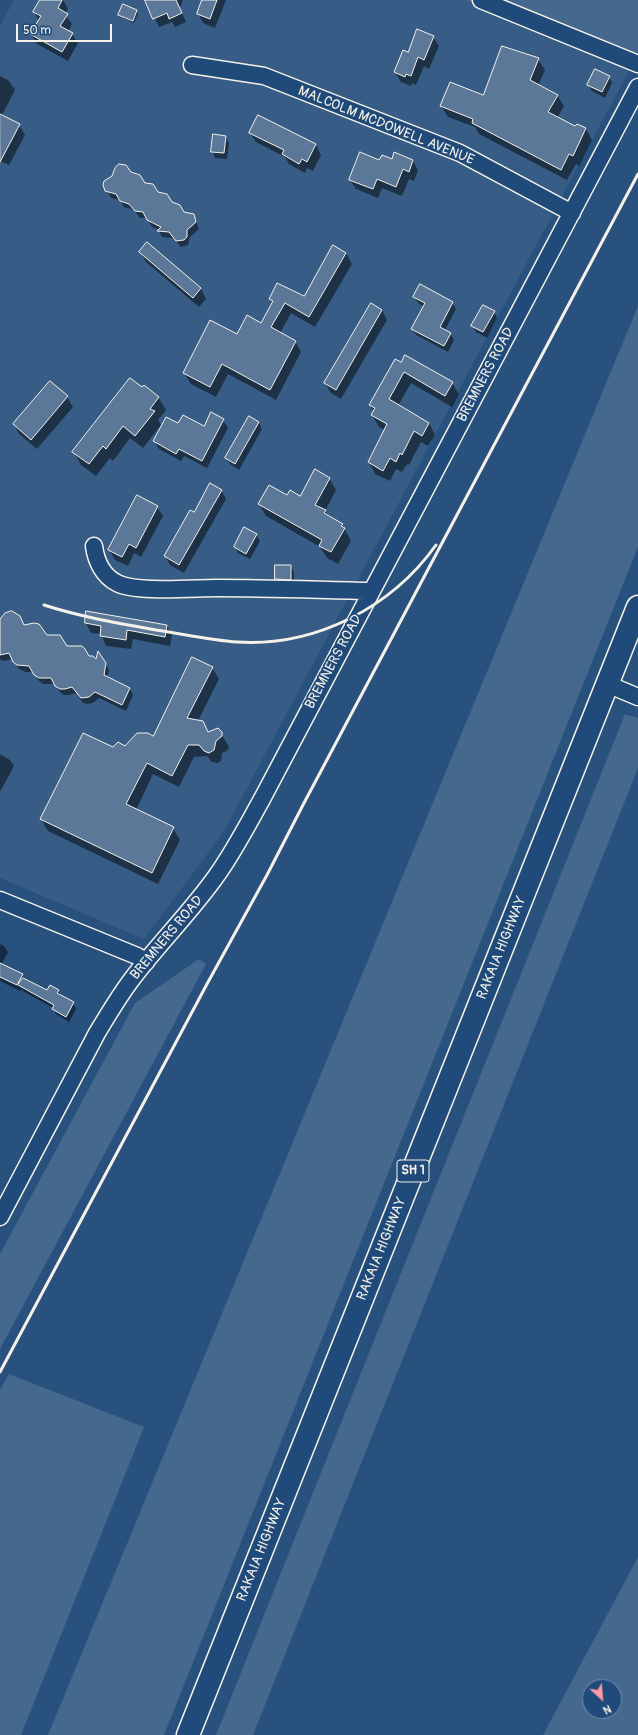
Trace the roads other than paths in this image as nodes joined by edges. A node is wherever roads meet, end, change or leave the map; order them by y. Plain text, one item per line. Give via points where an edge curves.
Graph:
1 (481, 0) edge
2 (638, 64) edge
3 (192, 65) dead end
4 (638, 87) edge
5 (572, 213) junction
6 (94, 546) dead end
7 (371, 591) junction
8 (638, 607) edge
9 (607, 684) junction
10 (638, 697) edge
11 (0, 900) edge
12 (146, 962) junction
13 (0, 1217) edge
14 (188, 1735) edge

1 - 2 street
3 - 5 street, MALCOLM MCDOWELL AVENUE via 264,76 460,153
4 - 5 street, BREMNERS ROAD
5 - 7 street, BREMNERS ROAD
6 - 7 street via 95,555 104,571 117,583 142,589
7 - 12 street, BREMNERS ROAD via 234,849 201,896
8 - 9 highway, RAKAIA HIGHWAY / SH 1
9 - 10 street
9 - 14 highway, RAKAIA HIGHWAY / SH 1
11 - 12 street via 138,956
12 - 13 street, BREMNERS ROAD via 97,1033

